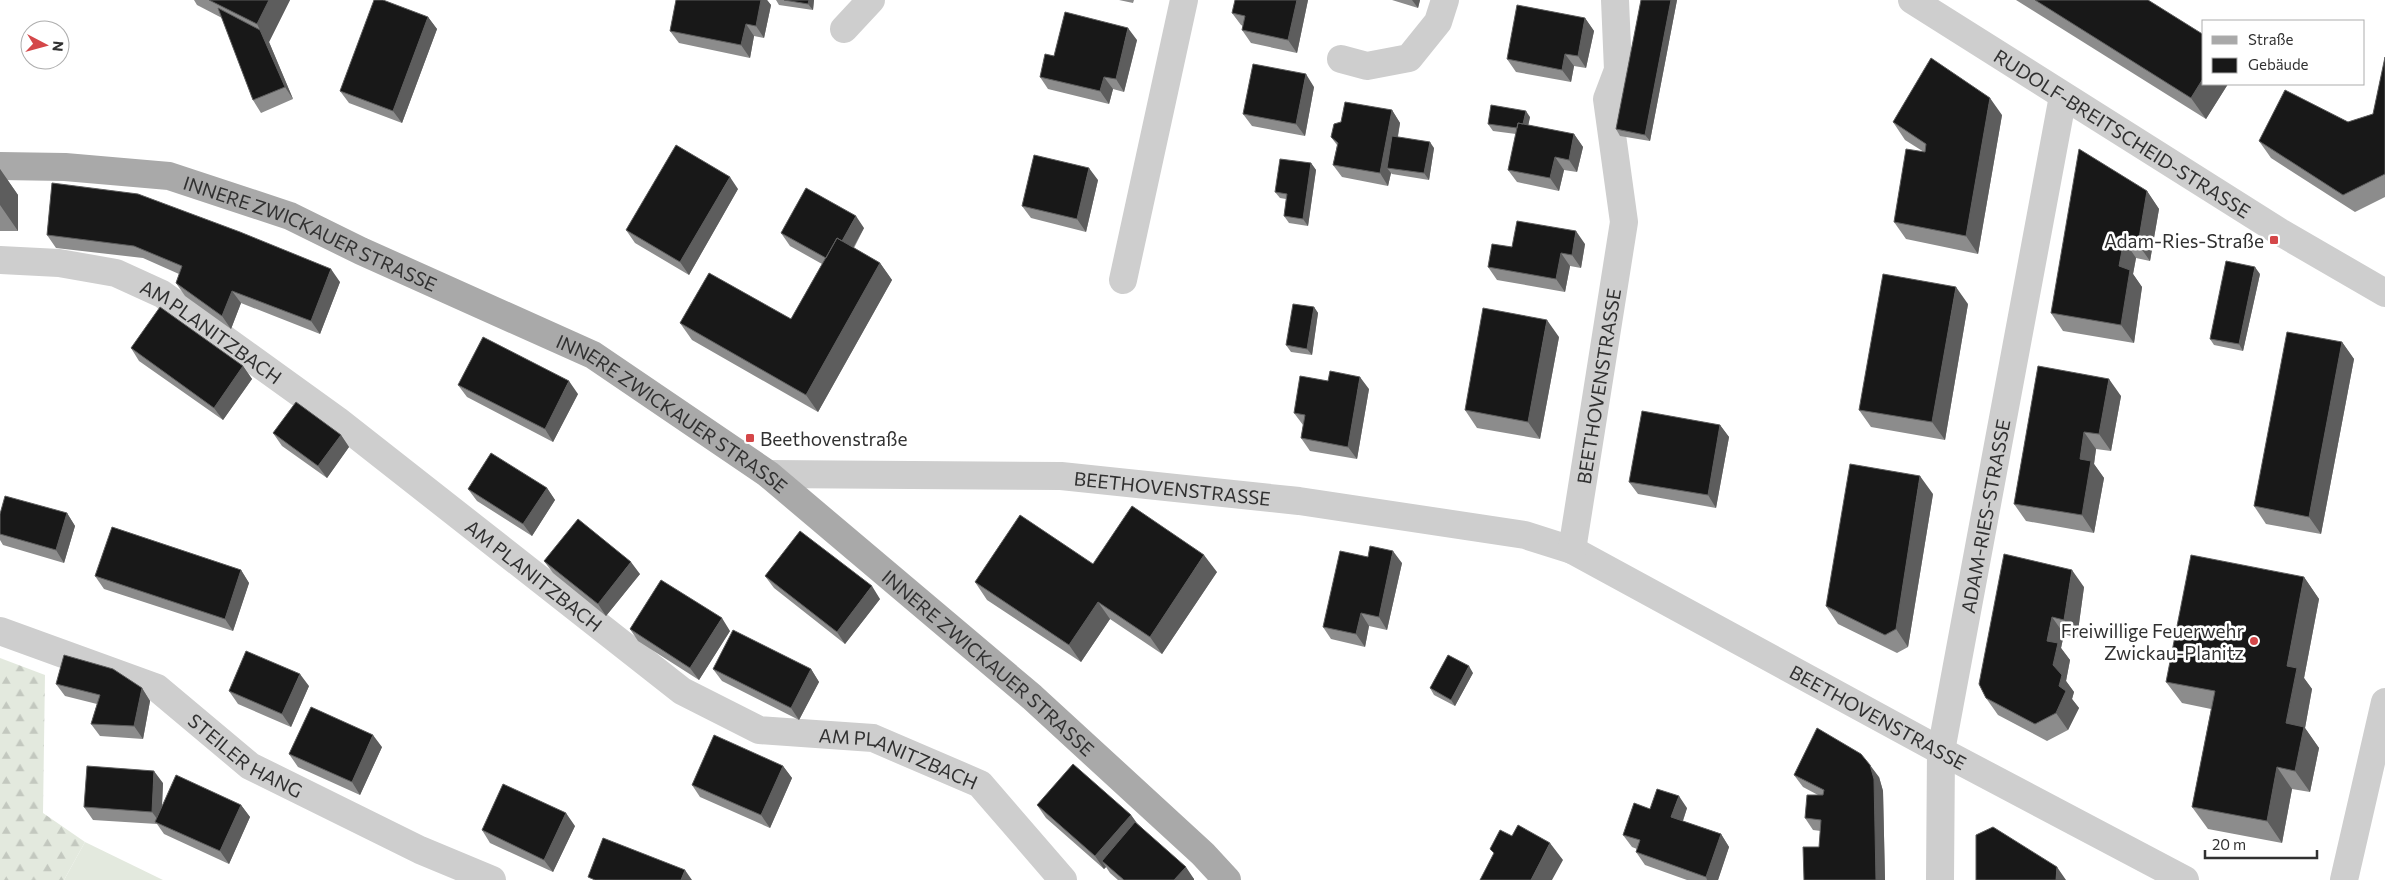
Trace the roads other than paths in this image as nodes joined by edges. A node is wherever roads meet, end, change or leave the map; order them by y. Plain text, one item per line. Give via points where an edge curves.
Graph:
1 (871, 0) edge
2 (1184, 0) edge
3 (1446, 0) edge
4 (1615, 0) edge
5 (1912, 0) edge
6 (844, 29) dead end
7 (1340, 59) dead end
8 (2063, 96) junction
9 (0, 166) edge
10 (0, 260) edge
11 (1124, 280) dead end
12 (2385, 293) edge
13 (768, 474) junction
14 (1572, 550) junction
15 (0, 631) edge
16 (2385, 702) edge
17 (1941, 751) junction
18 (492, 880) edge
19 (1063, 880) edge
20 (1227, 880) edge
21 (1940, 880) edge
22 (2185, 880) edge
23 (2344, 880) edge

1 - 6 street
2 - 11 street
3 - 7 street via 1438,22 1409,58 1367,66
4 - 14 street, BEETHOVENSTRASSE via 1618,70 1606,100 1624,222
5 - 8 street, RUDOLF-BREITSCHEID-STRASSE
8 - 12 street, RUDOLF-BREITSCHEID-STRASSE via 2280,232
8 - 17 street, ADAM-RIES-STRASSE
9 - 13 main road, INNERE ZWICKAUER STRASSE via 65,166 170,176 290,216 593,355
10 - 19 street, AM PLANITZBACH via 59,263 116,273 162,294 337,420 682,691 758,730 873,738 980,784
13 - 14 street, BEETHOVENSTRASSE via 1061,476 1299,501 1525,535
13 - 20 main road, INNERE ZWICKAUER STRASSE via 1032,697 1203,854
14 - 17 street, BEETHOVENSTRASSE
15 - 18 street, STEILER HANG via 157,688 250,766 420,850
16 - 23 street
17 - 21 street, ADAM-RIES-STRASSE
17 - 22 street, BEETHOVENSTRASSE

